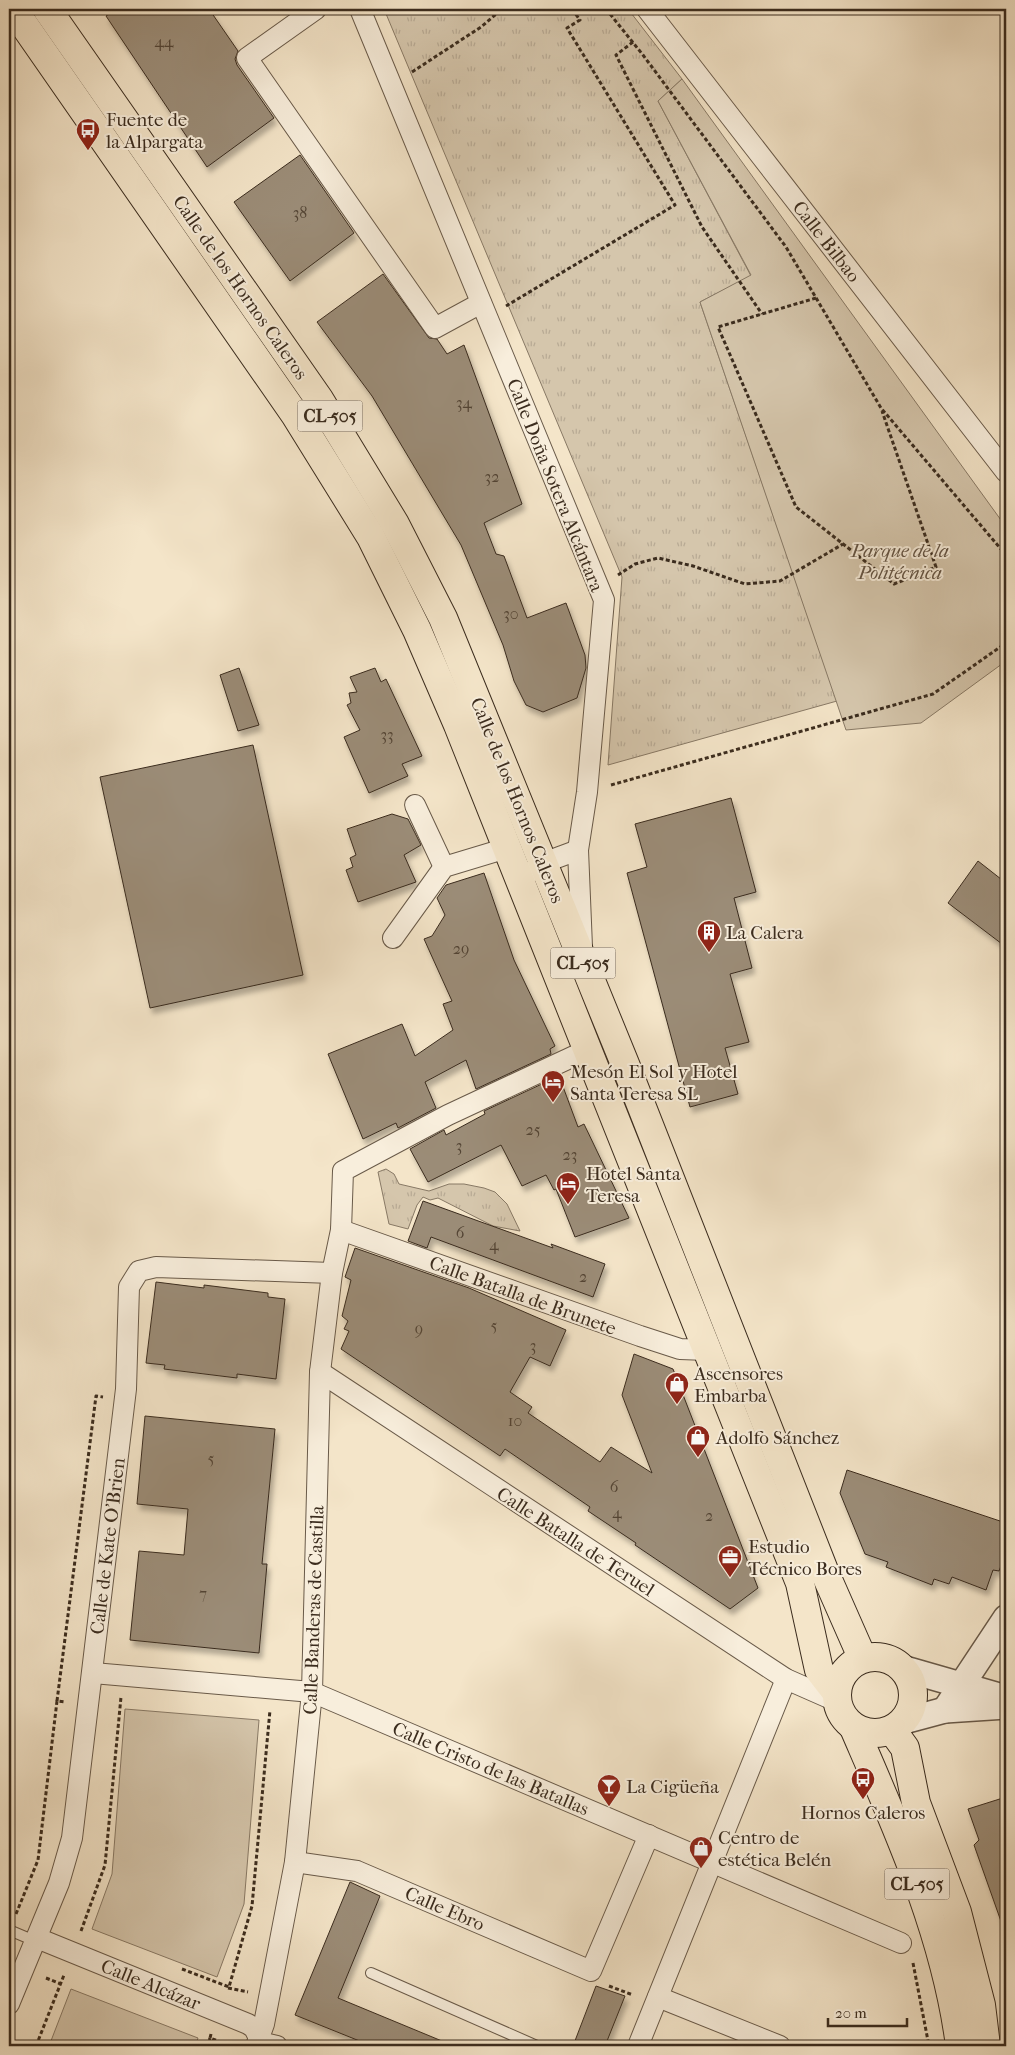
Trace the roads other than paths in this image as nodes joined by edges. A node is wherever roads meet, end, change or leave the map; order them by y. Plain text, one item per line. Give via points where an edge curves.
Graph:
1 (13, 9) edge
2 (48, 9) edge
3 (316, 9) edge
4 (360, 9) edge
5 (647, 9) edge
6 (481, 303) junction
7 (1006, 472) edge
8 (415, 805) dead end
9 (507, 848) junction
10 (578, 850) junction
11 (543, 863) junction
12 (444, 867) junction
13 (520, 881) junction
14 (393, 938) dead end
15 (583, 963) junction
16 (587, 1050) junction
17 (341, 1230) junction
18 (332, 1273) junction
19 (707, 1350) junction
20 (320, 1372) junction
21 (1006, 1618) edge
22 (862, 1658) junction
23 (904, 1669) junction
24 (92, 1673) junction
25 (786, 1679) junction
26 (963, 1686) junction
27 (312, 1692) junction
28 (836, 1696) junction
29 (1006, 1698) edge
30 (1006, 1706) edge
31 (945, 1710) junction
32 (898, 1725) junction
33 (854, 1728) junction
34 (650, 1835) junction
35 (295, 1862) junction
36 (712, 1862) junction
37 (9, 1930) edge
38 (36, 1940) junction
39 (901, 1943) dead end
40 (371, 1973) dead end
41 (657, 2000) junction
42 (9, 2004) edge
43 (262, 2044) edge
44 (537, 2046) edge
45 (638, 2046) edge
46 (780, 2046) edge
47 (960, 2046) edge
48 (986, 2046) edge

1 - 9 main road, Calle de los Hornos Caleros / CL-505 via 296,416 371,537 417,630
2 - 11 main road, Calle de los Hornos Caleros / CL-505 via 319,399 396,524 443,618
3 - 6 street via 247,58 435,328
4 - 6 street, Calle Doña Sotera Alcántara
5 - 7 street, Calle Bilbao
6 - 10 street, Calle Doña Sotera Alcántara via 604,600 587,792
8 - 12 street
9 - 12 street, Calle de los Hornos Caleros
9 - 13 main road, Calle de los Hornos Caleros / CL-505
10 - 11 street
10 - 15 street, Calle Doña Sotera Alcántara
11 - 13 street
11 - 15 main road, Calle de los Hornos Caleros / CL-505
12 - 14 street
13 - 16 main road, Calle de los Hornos Caleros / CL-505
15 - 22 main road, Calle de los Hornos Caleros / CL-505 via 825,1573
16 - 17 street, Calle Banderas de Castilla via 448,1115 343,1171
16 - 19 main road, Calle de los Hornos Caleros / CL-505
17 - 18 street, Calle Banderas de Castilla
17 - 19 street, Calle Batalla de Brunete via 640,1336 680,1349
18 - 20 street, Calle Banderas de Castilla
18 - 24 street, Calle de Kate O'Brien via 156,1267 139,1271 130,1287 126,1389
19 - 28 main road, Calle de los Hornos Caleros / CL-505 via 800,1583 819,1670
20 - 25 street, Calle Batalla de Teruel
20 - 27 street, Calle Banderas de Castilla
21 - 26 street
22 - 23 main road via 877,1656 892,1660
22 - 28 main road via 844,1671
23 - 26 street
23 - 32 main road via 913,1686 913,1704
24 - 27 street, Calle Cristo de las Batallas
24 - 38 street, Calle de Kate O'Brien via 72,1838 67,1861
25 - 28 street, Calle Batalla de Teruel
25 - 36 street
26 - 29 street
26 - 31 street
27 - 34 street, Calle Cristo de las Batallas
27 - 35 street, Calle Banderas de Castilla
28 - 33 main road, CL-505 via 842,1716
30 - 31 street
31 - 32 street
32 - 33 main road via 873,1734
32 - 48 main road, CL-505 via 916,1803 958,1912 981,2005
33 - 47 main road, CL-505 via 934,1929 956,2016
34 - 35 street, Calle Ebro via 591,1971 357,1871
34 - 36 street, Calle Cristo de las Batallas
35 - 43 street, Calle Banderas de Castilla
36 - 39 street, Calle Cristo de las Batallas
36 - 41 street
37 - 38 lane
38 - 42 street, Calle de Kate O'Brien
38 - 43 street, Calle Alcázar via 248,2024 254,2028
40 - 44 lane
41 - 45 street
41 - 46 street

